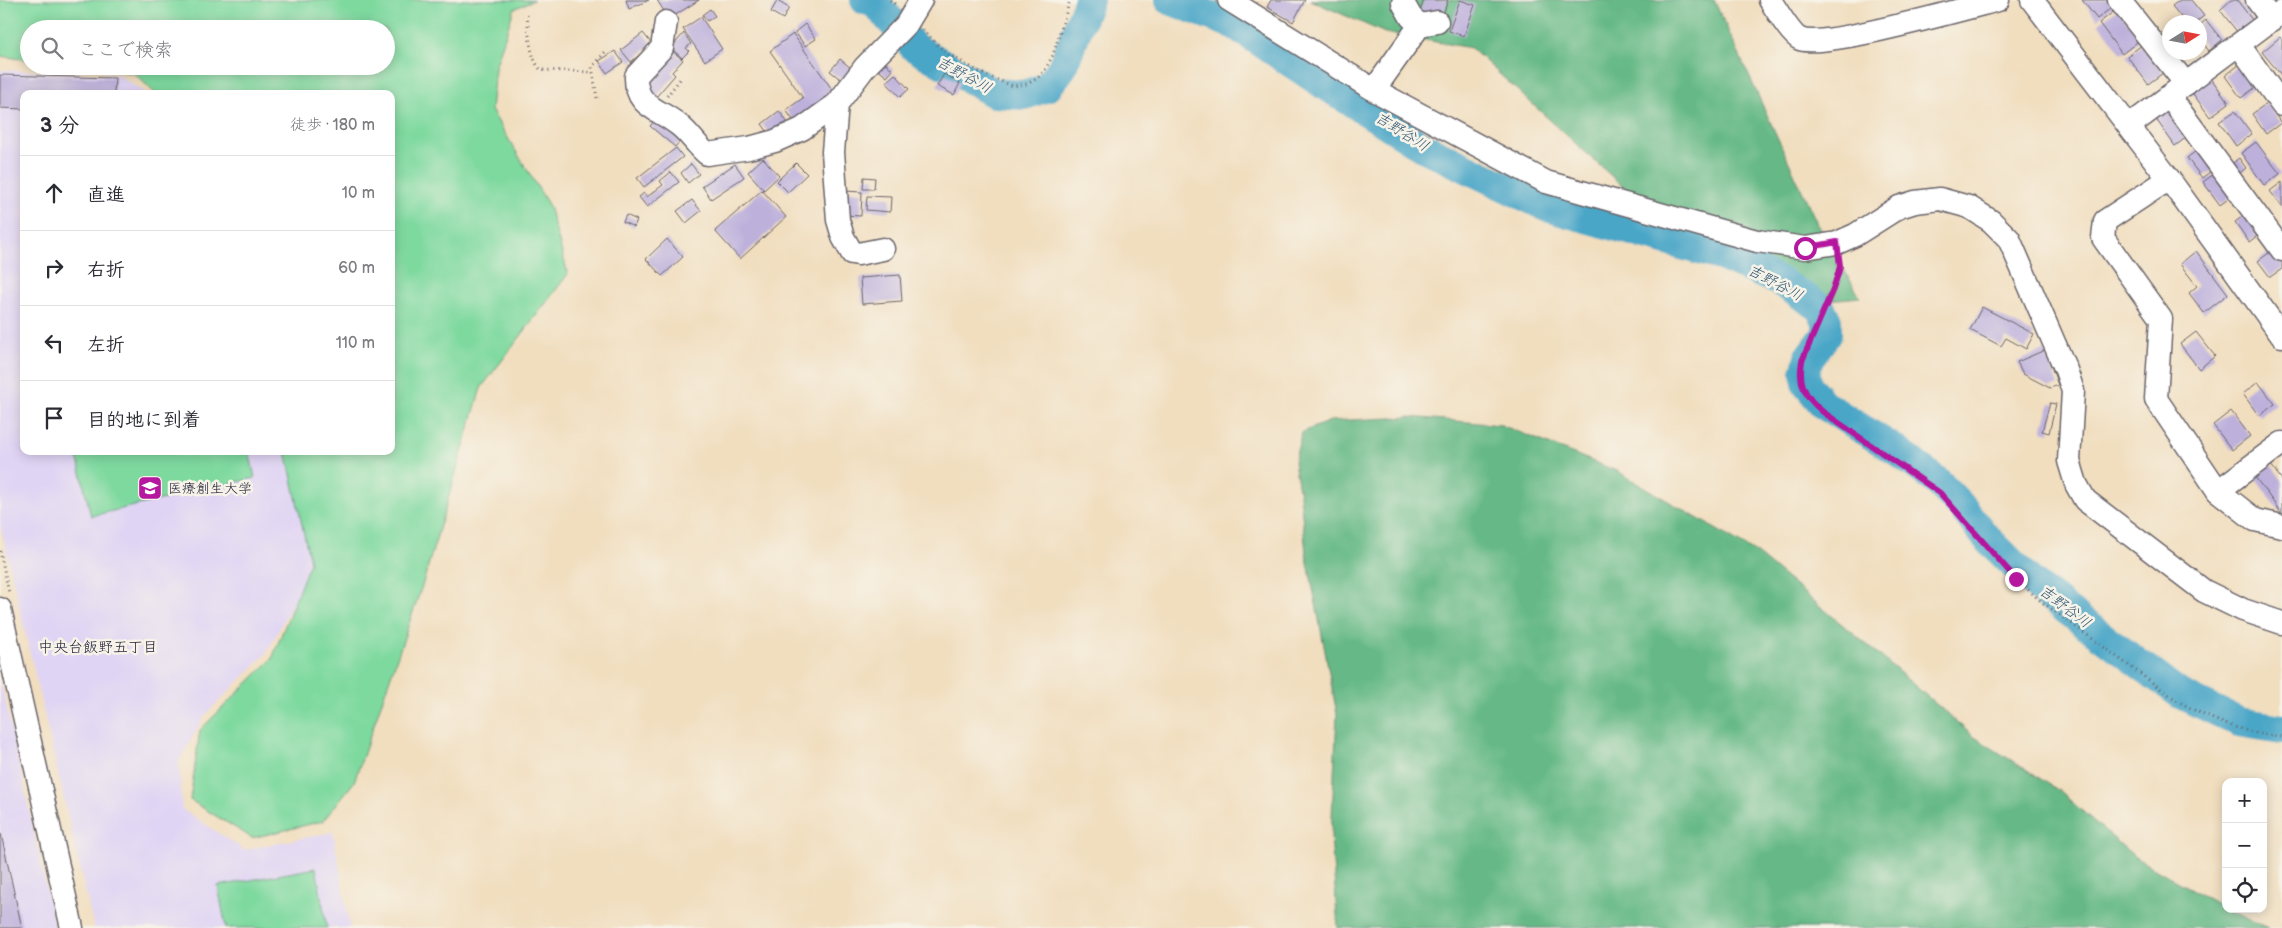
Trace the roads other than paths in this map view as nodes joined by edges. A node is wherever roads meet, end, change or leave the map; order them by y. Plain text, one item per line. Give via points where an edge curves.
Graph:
1 (1229, 0) edge
2 (1770, 0) edge
3 (1998, 0) edge
4 (2032, 0) edge
5 (2119, 0) edge
6 (2257, 0) edge
7 (1403, 3) dead end
8 (1947, 6) edge
9 (2277, 16) edge
10 (908, 19) edge
11 (666, 22) dead end
12 (2239, 45) junction
13 (1374, 90) junction
14 (2178, 90) junction
15 (838, 104) junction
16 (2282, 105) edge
17 (2129, 126) junction
18 (2169, 179) junction
19 (883, 249) dead end
20 (2282, 250) edge
21 (2282, 336) edge
22 (2282, 443) edge
23 (2218, 491) junction
24 (2282, 526) edge
25 (0, 609) edge
26 (2282, 623) edge
27 (72, 928) edge

1 - 13 street
2 - 8 street via 1798,38 1809,42 1852,36
3 - 8 street
4 - 17 street
5 - 14 street
6 - 9 street
7 - 13 street via 1411,17 1428,24
9 - 12 street
10 - 15 street via 865,67
11 - 15 street via 662,48 636,76 637,94 680,126 707,154 775,141 802,130
12 - 14 street
12 - 16 street
13 - 26 street via 1546,182 1757,241 1805,248 1855,235 1899,206 1940,200 1969,207 1991,221 2009,239 2066,370 2073,391 2070,461 2076,484 2085,500 2204,591 2243,610
14 - 17 street
14 - 20 street
15 - 19 street via 833,152 838,220 843,237 852,253
17 - 18 street
18 - 21 street
18 - 23 street via 2105,221 2103,238 2161,319 2156,399
22 - 23 street
23 - 24 street via 2254,520
25 - 27 street

